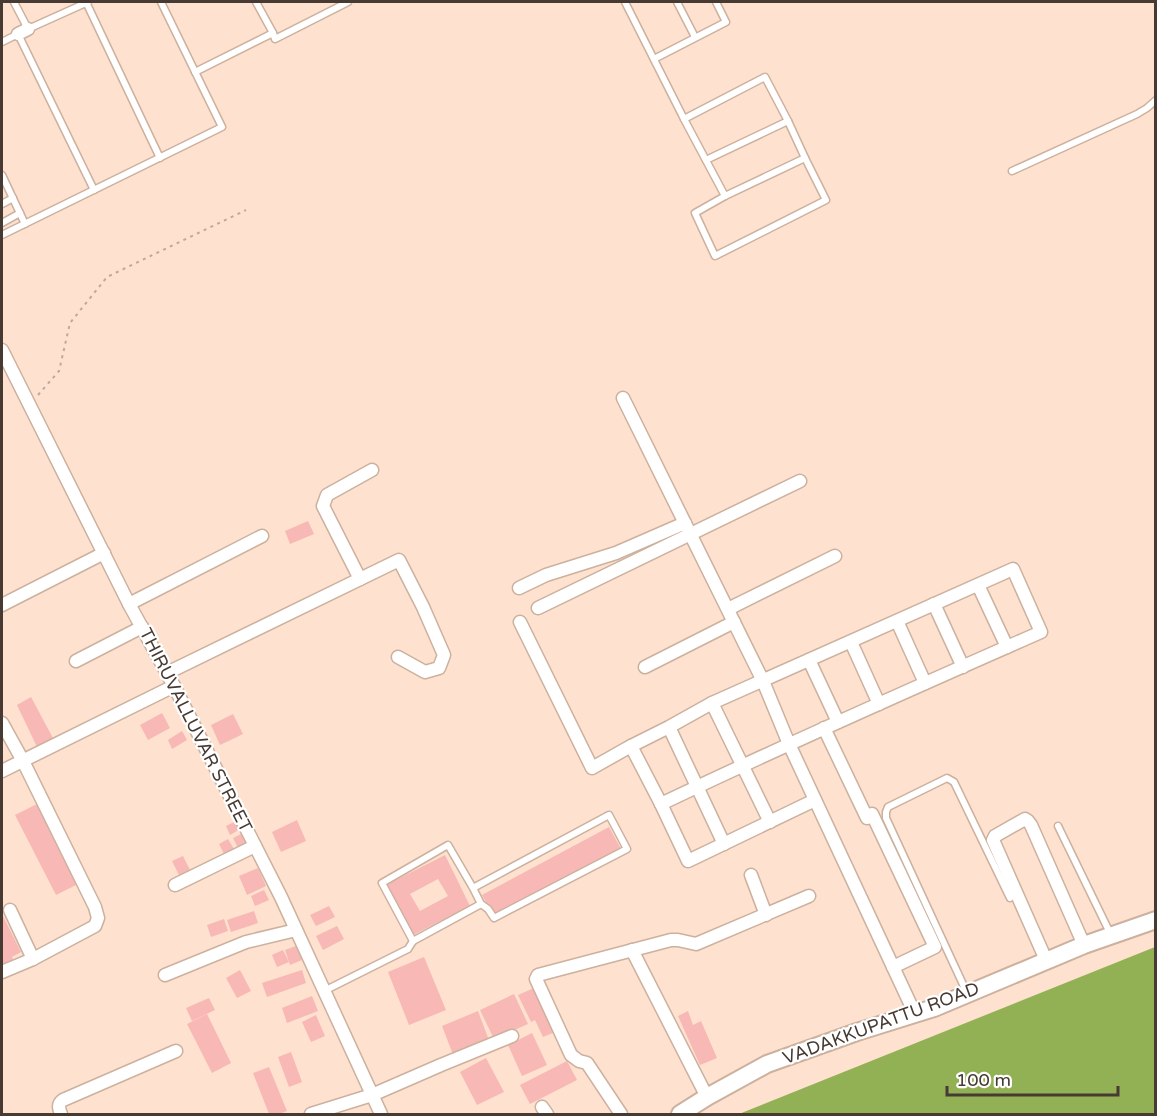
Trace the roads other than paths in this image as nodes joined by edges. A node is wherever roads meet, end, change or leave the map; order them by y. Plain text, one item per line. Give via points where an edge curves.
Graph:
1 (14, 2) edge
2 (86, 2) edge
3 (161, 2) edge
4 (256, 2) edge
5 (348, 2) edge
6 (625, 2) edge
7 (677, 2) edge
8 (716, 2) edge
9 (23, 32) junction
10 (273, 33) junction
11 (695, 37) junction
12 (2, 42) edge
13 (654, 59) junction
14 (195, 72) junction
15 (1155, 100) edge
16 (684, 119) junction
17 (788, 121) junction
18 (160, 158) junction
19 (806, 158) junction
20 (706, 160) junction
21 (1012, 171) dead end
22 (2, 175) edge
23 (94, 190) junction
24 (725, 196) junction
25 (13, 198) junction
26 (2, 204) edge
27 (20, 213) junction
28 (2, 223) edge
29 (25, 224) junction
30 (2, 235) edge
31 (3, 356) edge
32 (623, 398) dead end
33 (372, 470) dead end
34 (800, 481) dead end
35 (687, 528) junction
36 (262, 536) dead end
37 (104, 553) junction
38 (835, 556) dead end
39 (360, 579) junction
40 (978, 585) junction
41 (519, 588) dead end
42 (2, 604) edge
43 (129, 604) junction
44 (934, 604) junction
45 (538, 608) dead end
46 (728, 609) junction
47 (897, 621) junction
48 (520, 622) dead end
49 (734, 622) junction
50 (142, 627) junction
51 (851, 642) junction
52 (1007, 647) junction
53 (398, 657) dead end
54 (809, 660) junction
55 (76, 661) dead end
56 (645, 667) dead end
57 (963, 667) junction
58 (167, 673) junction
59 (763, 681) junction
60 (925, 684) junction
61 (174, 686) junction
62 (712, 703) junction
63 (879, 704) junction
64 (838, 722) junction
65 (2, 723) edge
66 (669, 726) junction
67 (824, 728) junction
68 (789, 744) junction
69 (631, 746) junction
70 (23, 761) junction
71 (742, 766) junction
72 (2, 771) edge
73 (697, 787) junction
74 (815, 800) junction
75 (661, 804) junction
76 (770, 822) junction
77 (1058, 826) dead end
78 (724, 843) junction
79 (255, 846) junction
80 (750, 875) dead end
81 (175, 885) dead end
82 (472, 888) junction
83 (809, 897) dead end
84 (1010, 898) dead end
85 (482, 904) junction
86 (10, 910) dead end
87 (766, 915) junction
88 (1155, 920) edge
89 (296, 930) junction
90 (1112, 935) junction
91 (413, 941) junction
92 (1084, 945) junction
93 (632, 950) junction
94 (33, 959) junction
95 (1046, 960) junction
96 (893, 967) junction
97 (2, 972) edge
98 (165, 975) dead end
99 (324, 991) junction
100 (968, 993) junction
101 (915, 1014) junction
102 (512, 1036) dead end
103 (176, 1051) dead end
104 (372, 1095) junction
105 (707, 1097) junction
106 (61, 1114) edge
107 (311, 1114) edge
108 (381, 1114) edge
109 (621, 1114) edge
110 (680, 1114) edge

1 - 9 lane
2 - 9 lane
2 - 18 lane
3 - 14 lane
4 - 10 lane
5 - 10 lane via 275,39
6 - 13 lane
7 - 11 lane
8 - 11 lane via 726,22
9 - 12 lane
9 - 23 lane
10 - 14 lane
11 - 13 lane
13 - 16 lane
14 - 18 lane via 222,127
15 - 21 lane via 1137,114
16 - 17 lane via 765,76
16 - 20 lane
17 - 19 lane
17 - 20 lane
18 - 23 lane
19 - 24 lane
19 - 24 lane via 826,200 715,256 695,213
20 - 24 lane
22 - 25 lane
23 - 29 lane
25 - 26 lane
25 - 27 lane
27 - 28 lane
27 - 29 lane
29 - 30 lane
31 - 37 street, THIRUVALLUVAR STREET
32 - 35 street
33 - 39 street via 327,495 323,506
34 - 35 street
35 - 41 street via 546,575
35 - 45 street
35 - 46 street
36 - 43 street
37 - 42 street
37 - 43 street, THIRUVALLUVAR STREET
38 - 46 street
39 - 53 street via 399,560 444,655 439,668 425,672
39 - 58 street
40 - 44 street
40 - 52 street
40 - 52 street via 1013,569 1041,632
43 - 50 street, THIRUVALLUVAR STREET
44 - 47 street
44 - 57 street
46 - 49 street
47 - 51 street
47 - 60 street
48 - 69 street via 592,768
49 - 56 street
49 - 59 street
50 - 55 street
50 - 58 street, THIRUVALLUVAR STREET
51 - 54 street
51 - 63 street
52 - 57 street
54 - 59 street
54 - 64 street
57 - 60 street
58 - 61 street, THIRUVALLUVAR STREET
59 - 62 street
59 - 68 street
60 - 63 street
61 - 70 street
61 - 79 street, THIRUVALLUVAR STREET
62 - 66 street
62 - 71 street
63 - 64 street
64 - 67 street
65 - 70 street
66 - 69 street
66 - 73 street
67 - 68 street
67 - 96 street via 867,818 872,814 935,947
68 - 71 street
68 - 74 street
69 - 75 street
70 - 72 street
70 - 94 street via 98,918 95,926
71 - 73 street
71 - 76 street
73 - 75 street
73 - 78 street
74 - 76 street
74 - 96 street
75 - 78 street via 688,861
76 - 78 street
77 - 90 lane
79 - 81 street
79 - 89 street, THIRUVALLUVAR STREET
80 - 87 street
82 - 85 lane
82 - 85 lane via 609,815 627,849 494,918
82 - 91 lane via 448,845 382,883
83 - 87 street
84 - 100 lane via 951,779 888,807 886,818
85 - 91 lane
86 - 94 street
87 - 93 street via 696,944 678,939
88 - 90 street, VADAKKUPATTU ROAD
89 - 98 street via 246,942
89 - 99 street, THIRUVALLUVAR STREET
90 - 92 street, VADAKKUPATTU ROAD
91 - 99 lane via 408,949
92 - 95 street, VADAKKUPATTU ROAD
92 - 95 street via 1025,819 993,840
93 - 105 street
93 - 109 street via 538,975 536,979 570,1055 587,1064
94 - 97 street
95 - 100 street, VADAKKUPATTU ROAD
96 - 101 street
99 - 104 street, THIRUVALLUVAR STREET
100 - 101 street, VADAKKUPATTU ROAD
101 - 105 street, VADAKKUPATTU ROAD via 767,1064
102 - 104 street
103 - 106 street via 63,1100 58,1105
104 - 107 street
104 - 108 street, THIRUVALLUVAR STREET
105 - 110 street, VADAKKUPATTU ROAD

